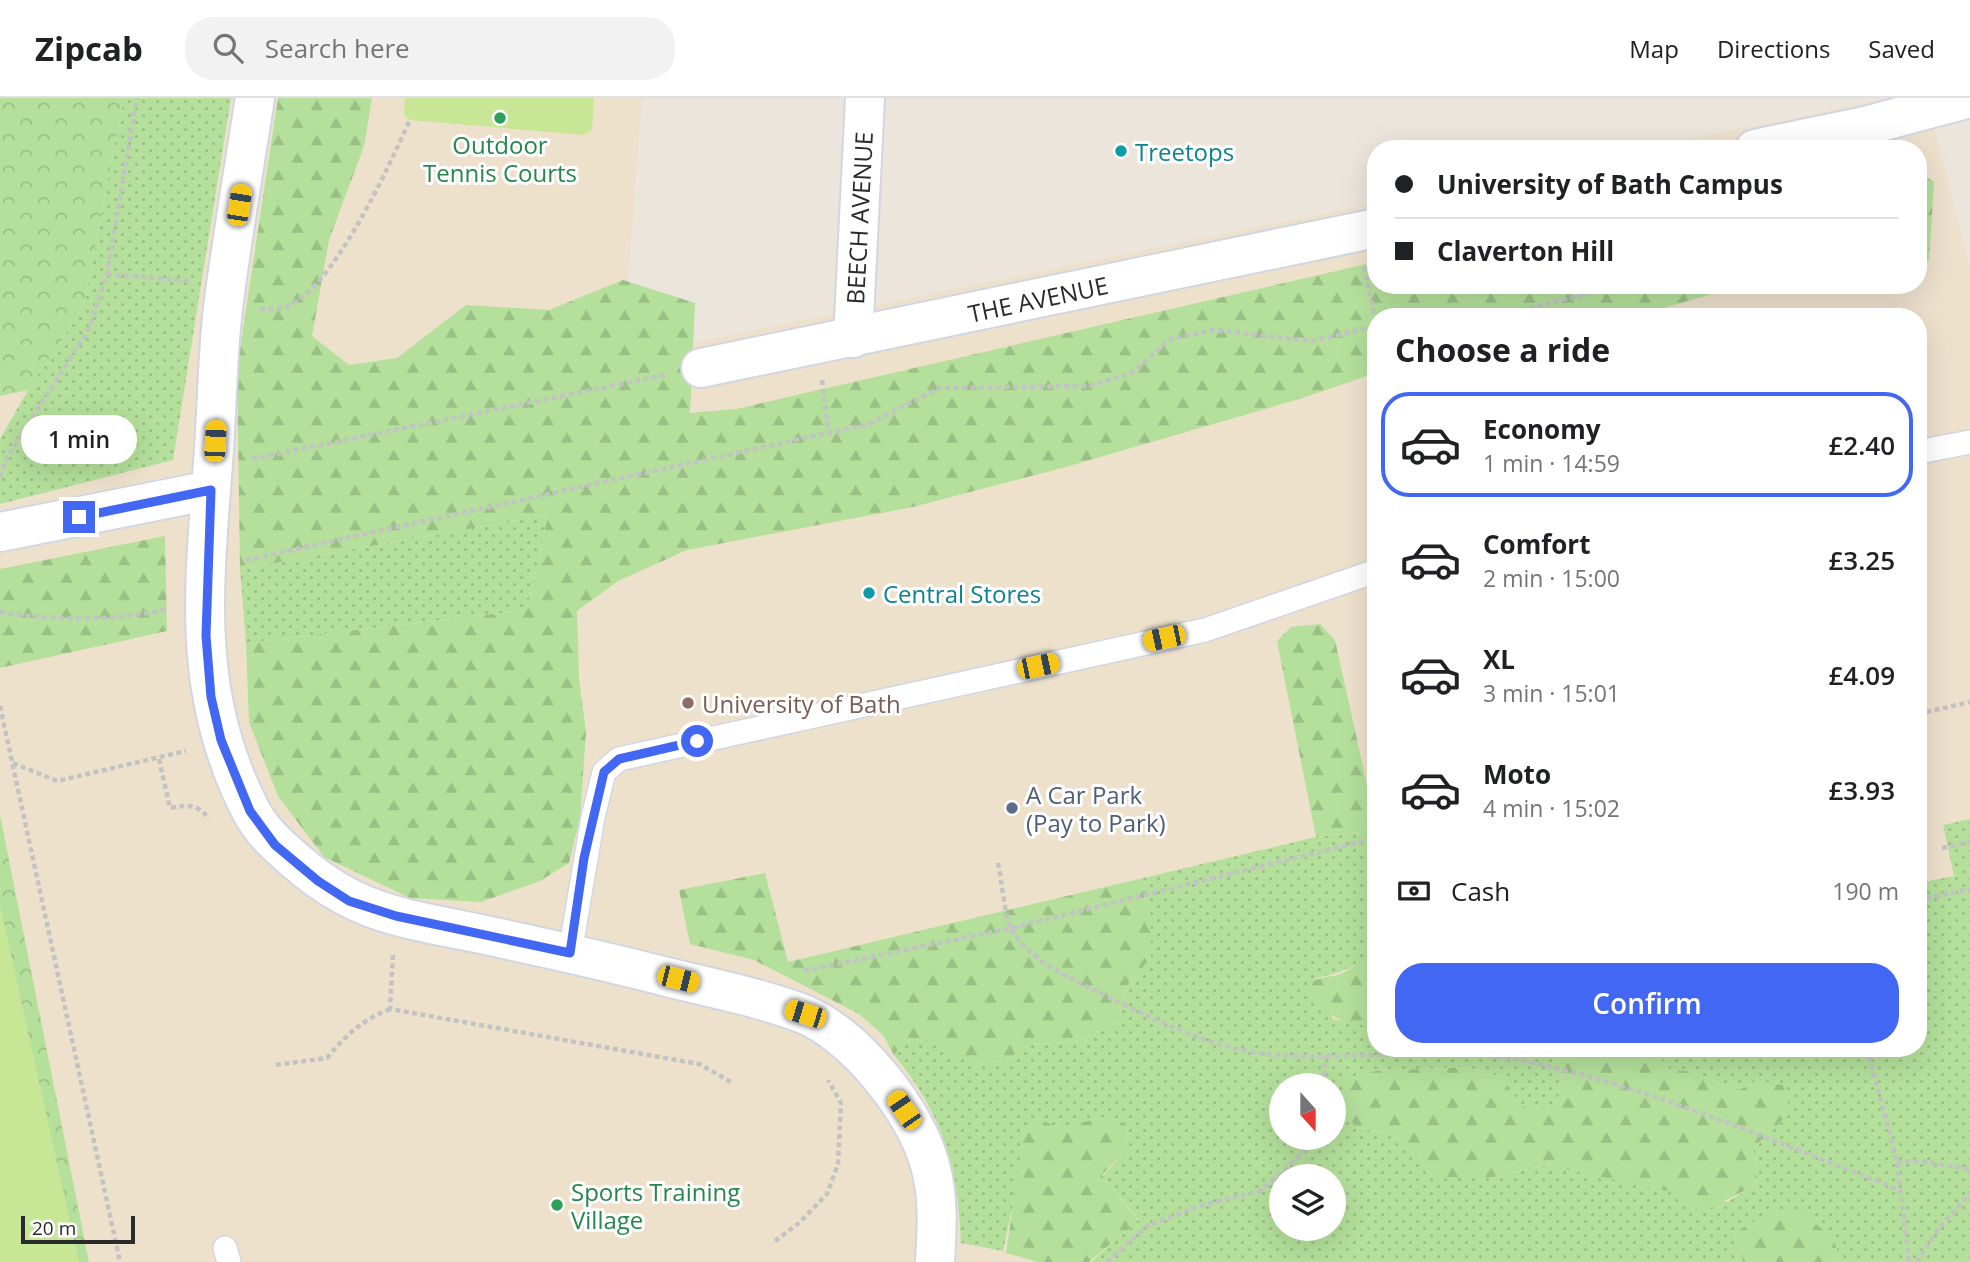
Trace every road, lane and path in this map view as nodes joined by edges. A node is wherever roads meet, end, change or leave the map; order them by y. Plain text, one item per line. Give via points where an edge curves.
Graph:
1 (137, 98) edge
2 (255, 98) edge
3 (866, 98) edge
4 (1947, 101) edge
5 (410, 120) dead end
6 (1798, 140) edge
7 (1365, 230) edge
8 (107, 274) junction
9 (1585, 294) edge
10 (1531, 308) edge
11 (223, 312) junction
12 (1367, 326) edge
13 (835, 341) junction
14 (701, 368) joint
15 (829, 434) junction
16 (1970, 442) edge
17 (1927, 450) edge
18 (0, 477) edge
19 (212, 479) junction
20 (0, 532) edge
21 (207, 569) junction
22 (1367, 574) edge
23 (159, 611) dead end
24 (0, 612) edge
25 (1970, 702) edge
26 (0, 707) edge
27 (1927, 712) edge
28 (159, 759) dead end
29 (12, 763) junction
30 (1367, 840) edge
31 (1970, 842) edge
32 (1941, 848) dead end
33 (998, 863) dead end
34 (1970, 889) edge
35 (1927, 898) edge
36 (1011, 928) junction
37 (394, 945) dead end
38 (570, 953) junction
39 (791, 974) dead end
40 (390, 1009) junction
41 (1326, 1055) junction
42 (1367, 1055) edge
43 (1478, 1057) edge
44 (1869, 1057) edge
45 (276, 1065) dead end
46 (825, 1073) dead end
47 (1325, 1073) edge
48 (731, 1082) dead end
49 (1304, 1150) edge
50 (1897, 1162) junction
51 (1970, 1169) edge
52 (1900, 1190) junction
53 (1970, 1193) edge
54 (775, 1241) dead end
55 (120, 1262) edge
56 (935, 1262) edge
57 (1107, 1262) edge
58 (1909, 1262) edge
59 (1917, 1262) edge

1 - 8 path
2 - 11 street
3 - 13 street, BEECH AVENUE
4 - 6 street
5 - 11 path via 373,199 322,280 284,307
7 - 13 street, THE AVENUE
8 - 11 path via 191,281
8 - 18 path via 89,329 7,457
9 - 10 path
11 - 19 street
12 - 15 path via 1312,341 1214,330 1170,339 1132,373 1090,386 939,388 869,424
13 - 14 street, THE AVENUE
13 - 15 path
14 - 19 path
15 - 21 path
16 - 17 lane
19 - 20 street
19 - 21 street
21 - 38 street via 207,677 215,718 250,811 275,845 349,901 396,916
22 - 38 lane via 1205,630 619,759 604,772
23 - 24 path via 70,619
25 - 27 path
26 - 29 path
28 - 29 path via 57,781
29 - 55 path
30 - 36 path
31 - 32 path
33 - 36 path
34 - 35 path
36 - 39 path
36 - 41 path via 1032,954 1166,1025 1217,1043 1273,1055
37 - 40 path
38 - 56 street via 805,1014 853,1047 881,1076 915,1128 930,1164 937,1215
40 - 45 path via 367,1018 345,1035 327,1058
40 - 48 path via 699,1064
41 - 42 path
41 - 47 path
43 - 52 path via 1523,1061 1651,1096
44 - 50 path
46 - 54 path via 841,1103 838,1164 827,1194
49 - 57 path via 1260,1191 1202,1205 1147,1226
50 - 51 path
50 - 52 path
52 - 58 path
53 - 59 path

